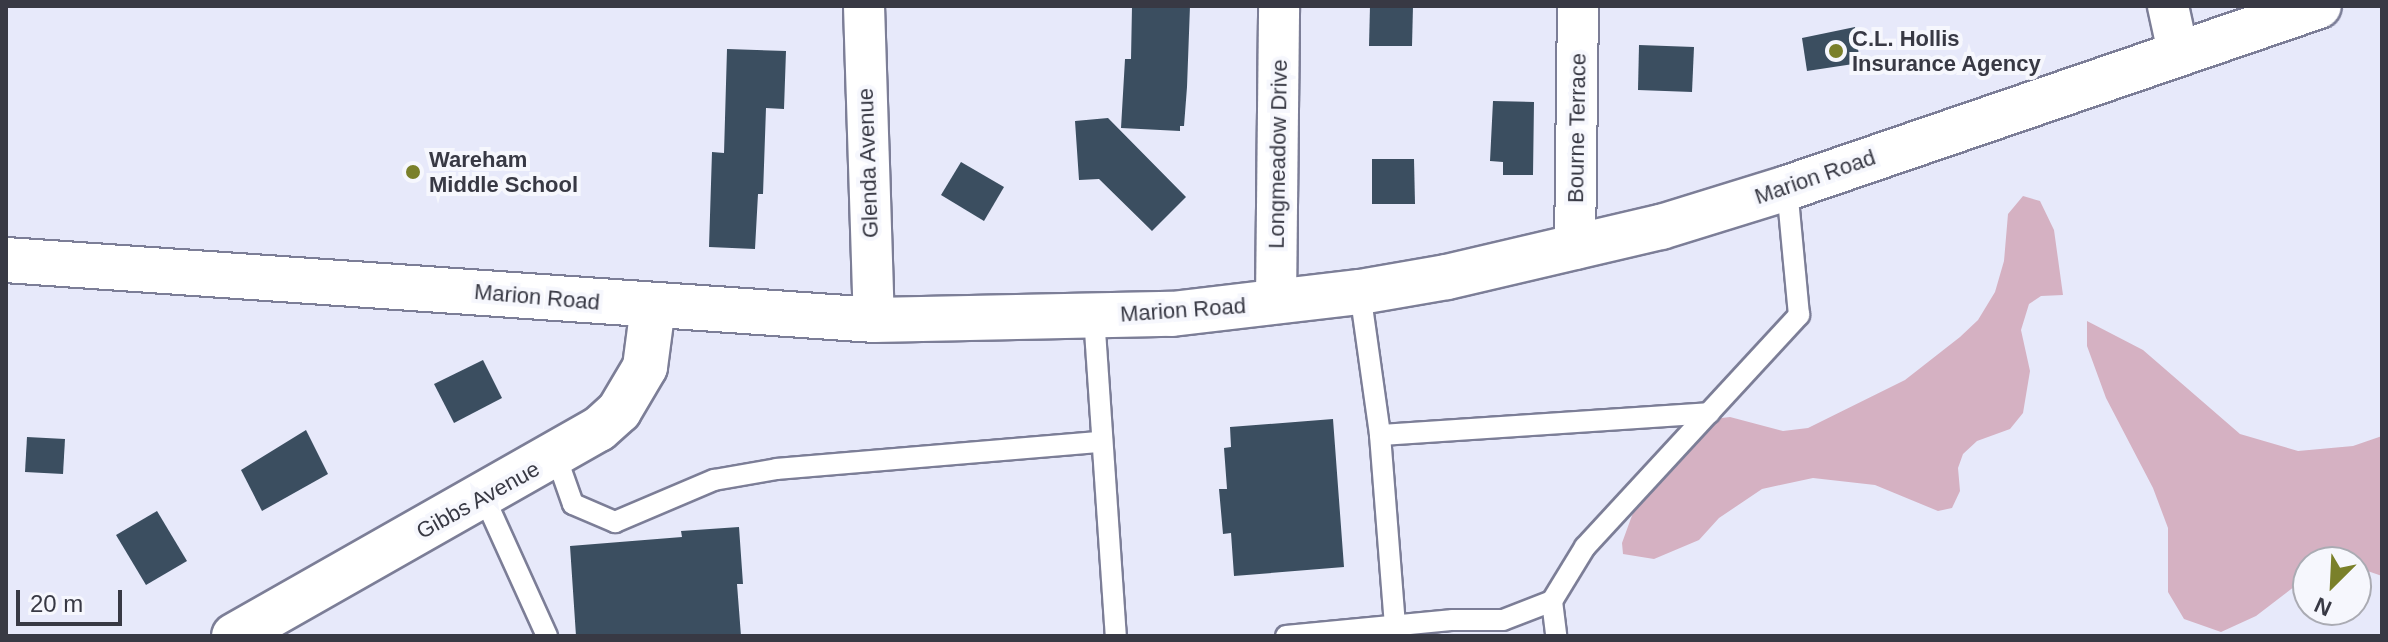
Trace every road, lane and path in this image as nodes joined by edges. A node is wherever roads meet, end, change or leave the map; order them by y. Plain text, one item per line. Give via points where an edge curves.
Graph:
1 (864, 6) edge
2 (1279, 6) edge
3 (1578, 6) edge
4 (2168, 6) edge
5 (2319, 6) edge
6 (2178, 52) junction
7 (1787, 188) junction
8 (1575, 249) junction
9 (6, 260) edge
10 (1360, 292) junction
11 (1276, 302) junction
12 (653, 306) junction
13 (1094, 316) junction
14 (874, 320) junction
15 (1709, 413) junction
16 (1380, 435) junction
17 (1100, 442) junction
18 (556, 456) junction
19 (484, 497) junction
20 (1552, 601) junction
21 (1395, 625) junction
22 (234, 636) edge
23 (547, 636) edge
24 (1116, 636) edge
25 (1286, 636) edge
26 (1556, 636) edge

1 - 14 street, Glenda Avenue
2 - 11 street, Longmeadow Drive
3 - 8 street, Bourne Terrace
4 - 6 street
5 - 6 main road, Marion Road
6 - 7 main road, Marion Road
7 - 8 main road, Marion Road
7 - 15 lane via 1799,315
8 - 10 main road, Marion Road
9 - 12 main road, Marion Road
10 - 11 main road, Marion Road
10 - 16 lane
11 - 13 main road, Marion Road
12 - 14 main road, Marion Road
12 - 18 main road, Gibbs Avenue via 645,367 635,389 599,429
13 - 14 main road, Marion Road
13 - 17 lane
15 - 16 lane
15 - 20 lane via 1585,547
16 - 21 lane
17 - 18 lane via 777,469 714,480 615,522 573,504
17 - 24 lane
18 - 19 main road, Gibbs Avenue
19 - 22 main road, Gibbs Avenue
19 - 23 lane
20 - 21 lane via 1503,620
20 - 26 lane
21 - 25 lane

